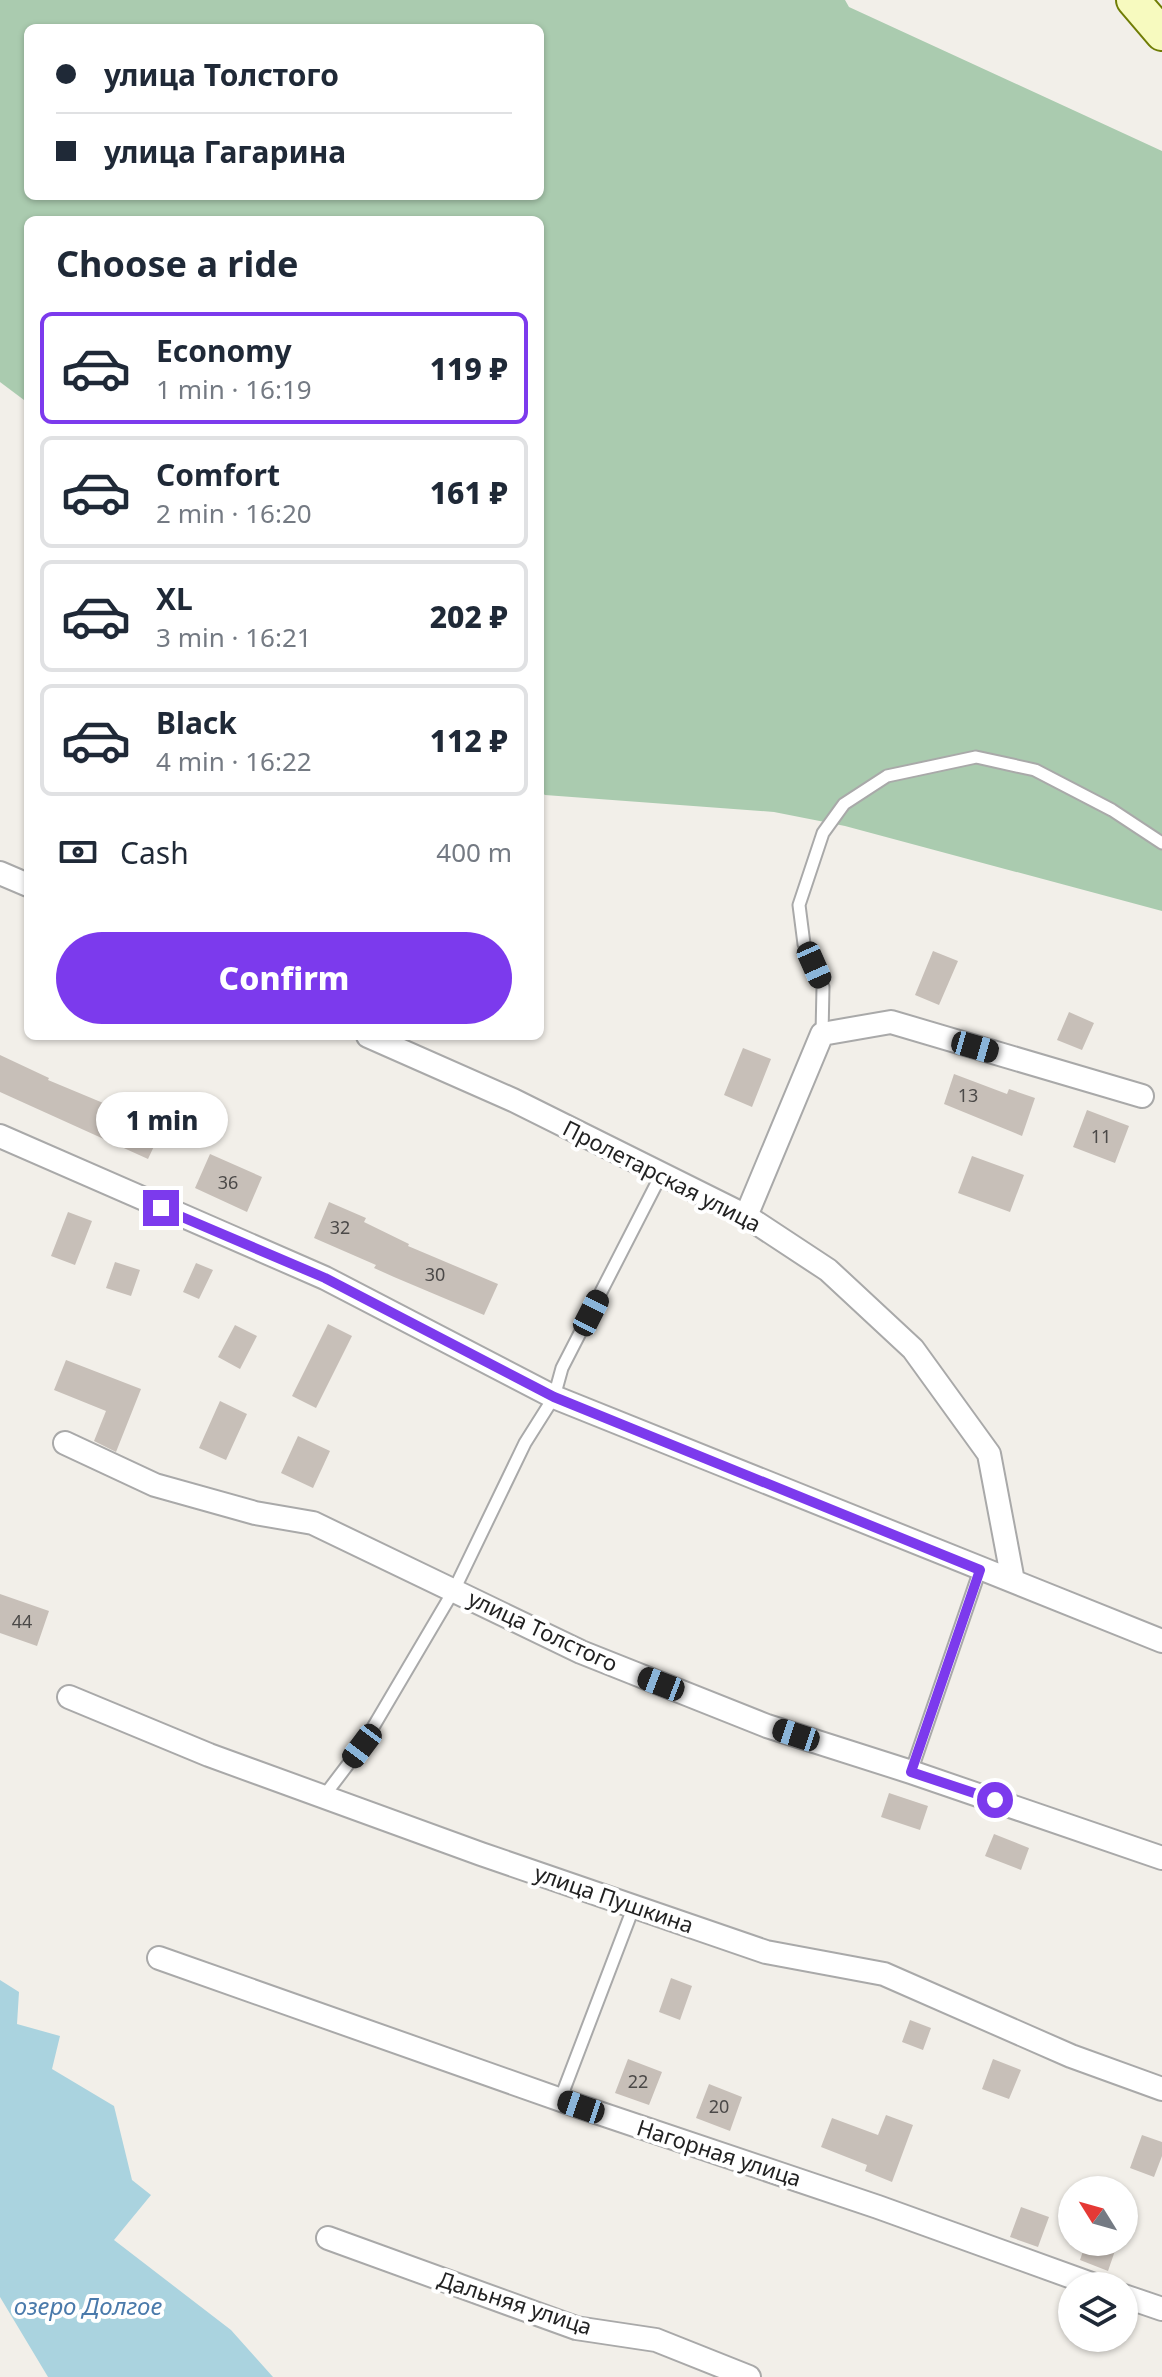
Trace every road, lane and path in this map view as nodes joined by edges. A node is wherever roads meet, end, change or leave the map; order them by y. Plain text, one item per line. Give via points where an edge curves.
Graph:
1 (1133, 0) edge
2 (1162, 34) edge
3 (1162, 843) edge
4 (0, 873) edge
5 (24, 883) edge
6 (822, 1034) junction
7 (377, 1040) edge
8 (1142, 1096) dead end
9 (0, 1136) edge
10 (661, 1175) junction
11 (746, 1216) junction
12 (554, 1397) junction
13 (65, 1443) dead end
14 (980, 1570) junction
15 (1013, 1581) junction
16 (454, 1590) junction
17 (1162, 1641) edge
18 (69, 1697) dead end
19 (911, 1772) junction
20 (324, 1796) junction
21 (1162, 1858) edge
22 (634, 1905) junction
23 (159, 1958) dead end
24 (1162, 2089) edge
25 (560, 2100) junction
26 (328, 2238) dead end
27 (1058, 2272) edge
28 (1138, 2301) edge
29 (1162, 2309) edge
30 (749, 2377) edge

1 - 2 main road
3 - 6 lane via 1035,770 976,757 887,776 844,804 823,833 799,905 804,944 823,987
4 - 5 street
6 - 8 street via 891,1022
6 - 11 street
7 - 10 street, Пролетарская улица via 513,1100
9 - 12 street via 325,1278
10 - 11 street, Пролетарская улица
10 - 12 lane via 562,1368
11 - 15 street, Пролетарская улица via 828,1270 913,1349 989,1454
12 - 14 street
12 - 16 lane via 525,1443
13 - 16 street, улица Толстого via 155,1485 313,1523
14 - 15 street
14 - 19 lane
15 - 17 street
16 - 19 street, улица Толстого via 595,1658 767,1726
16 - 20 lane via 362,1746
18 - 20 street, улица Пушкина
19 - 21 street, улица Толстого
20 - 22 street, улица Пушкина
22 - 24 street, улица Пушкина via 766,1952 884,1974 1071,2056
22 - 25 lane
23 - 25 street, Нагорная улица
25 - 27 street, Нагорная улица
26 - 30 street, Дальняя улица via 576,2328 656,2340
28 - 29 street

